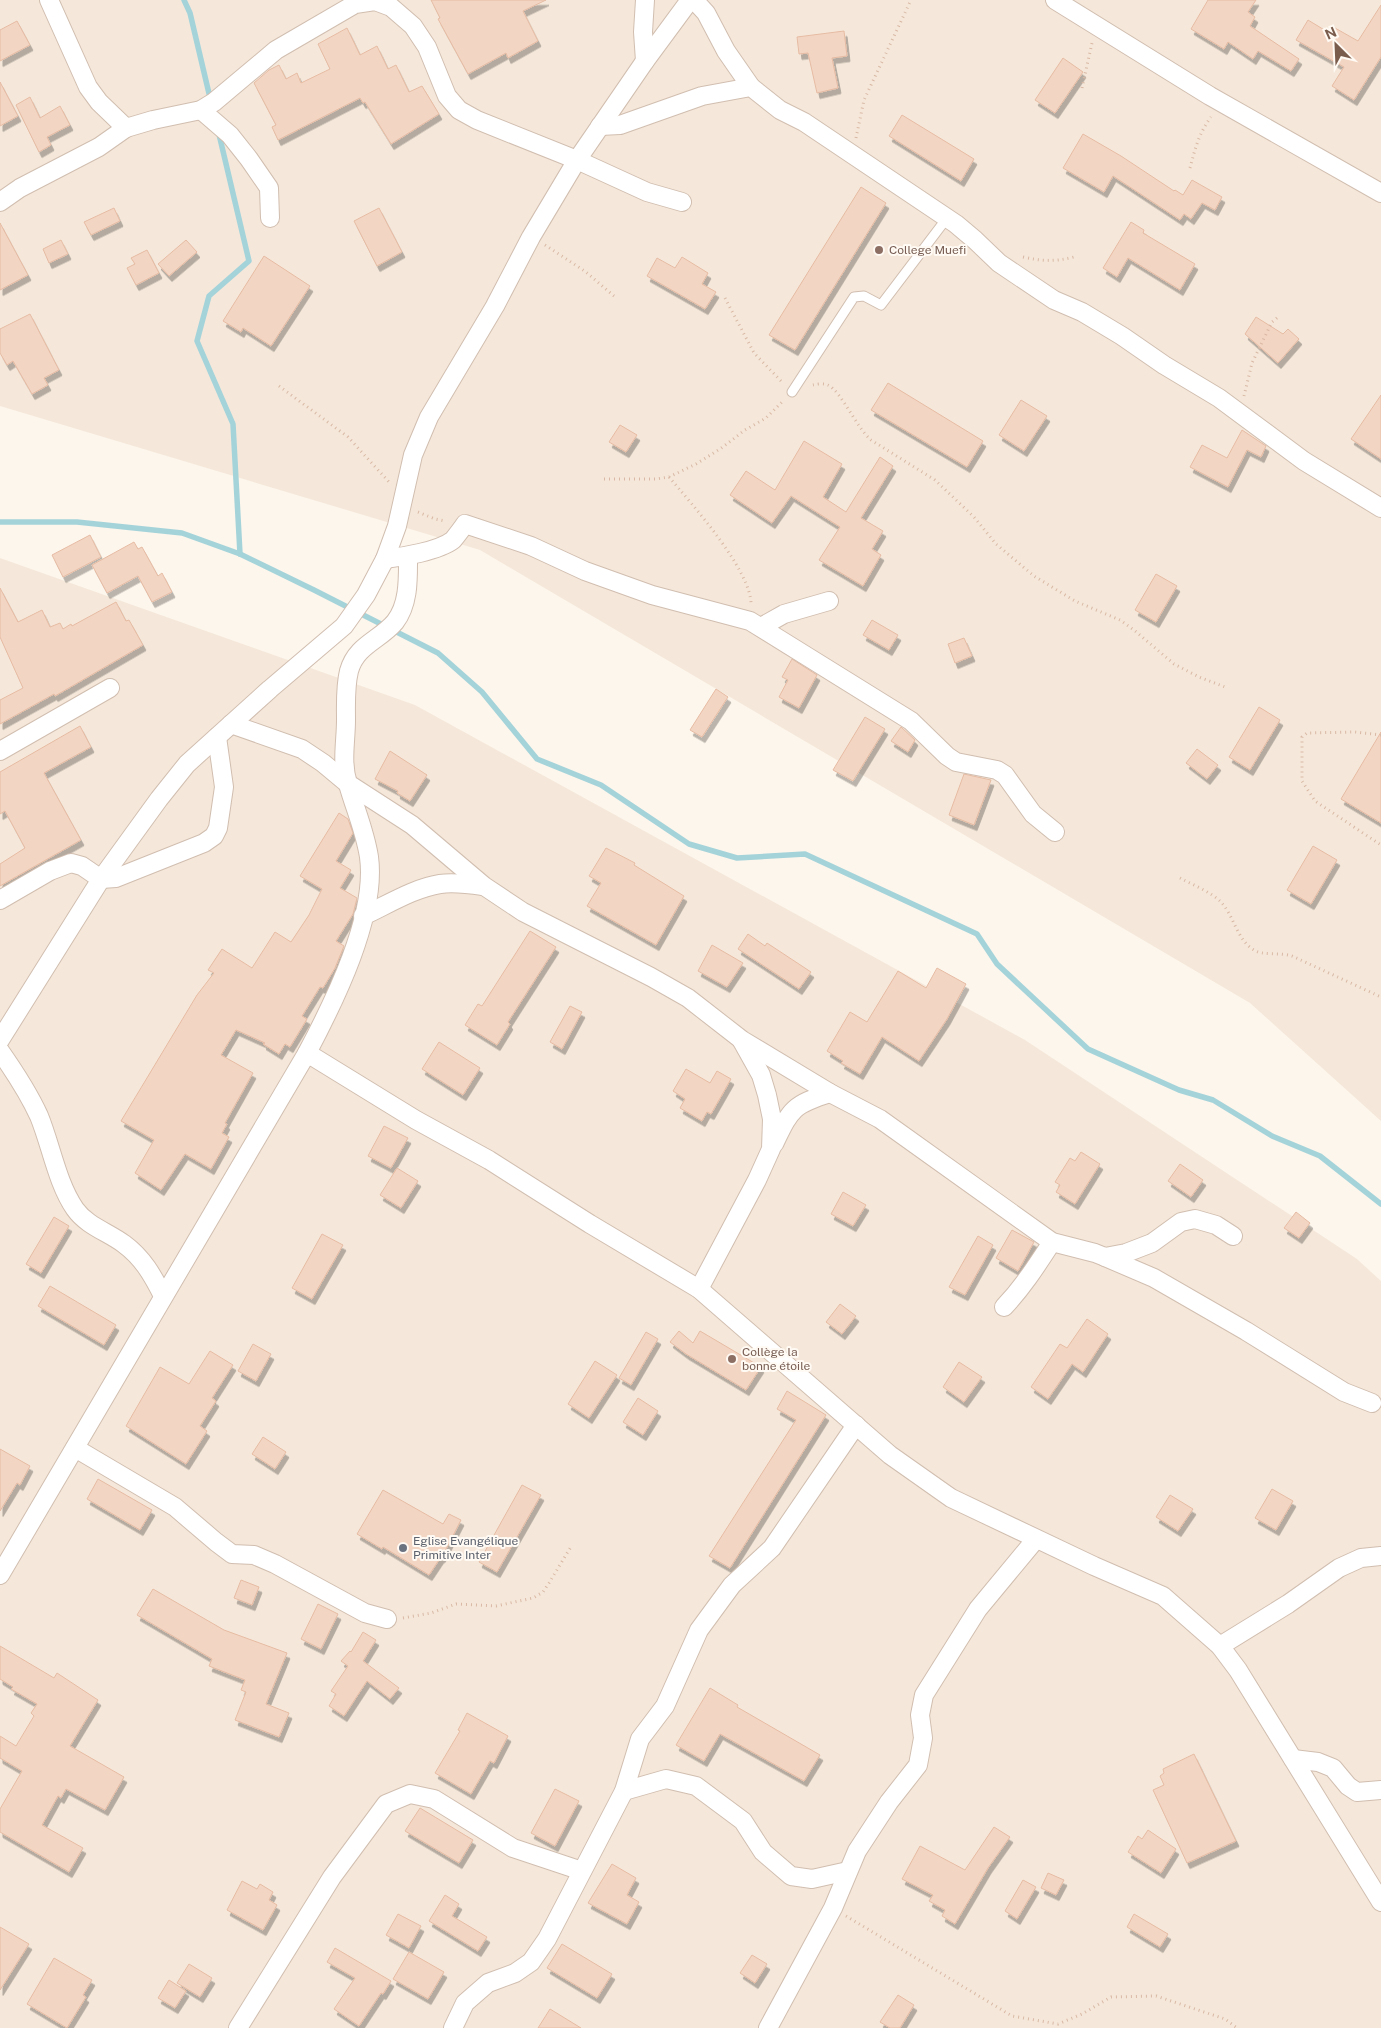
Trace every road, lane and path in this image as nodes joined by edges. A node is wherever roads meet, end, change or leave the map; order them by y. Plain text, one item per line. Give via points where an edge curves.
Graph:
1 (49, 0) edge
2 (645, 0) edge
3 (690, 0) edge
4 (694, 0) edge
5 (910, 0) edge
6 (1055, 0) edge
7 (389, 3) edge
8 (645, 61) junction
9 (1088, 64) dead end
10 (751, 87) junction
11 (1082, 88) dead end
12 (201, 110) junction
13 (1212, 116) dead end
14 (600, 126) junction
15 (126, 128) junction
16 (853, 155) junction
17 (577, 160) junction
18 (1190, 168) dead end
19 (1381, 193) edge
20 (0, 202) edge
21 (682, 202) dead end
22 (270, 218) dead end
23 (947, 218) junction
24 (532, 236) junction
25 (1017, 255) dead end
26 (1074, 257) dead end
27 (614, 296) dead end
28 (725, 298) dead end
29 (1278, 317) dead end
30 (279, 386) dead end
31 (809, 386) dead end
32 (792, 392) junction
33 (1236, 411) junction
34 (668, 477) junction
35 (604, 480) dead end
36 (402, 504) junction
37 (1381, 508) edge
38 (465, 524) junction
39 (408, 556) junction
40 (385, 559) junction
41 (829, 602) dead end
42 (756, 624) junction
43 (1225, 687) dead end
44 (110, 688) dead end
45 (232, 724) junction
46 (1381, 735) edge
47 (217, 737) junction
48 (0, 751) edge
49 (347, 783) junction
50 (1055, 832) dead end
51 (1381, 845) edge
52 (1180, 878) dead end
53 (101, 879) junction
54 (484, 886) junction
55 (0, 900) edge
56 (363, 916) junction
57 (1381, 997) edge
58 (0, 1040) edge
59 (742, 1040) junction
60 (0, 1051) edge
61 (307, 1053) junction
62 (830, 1093) junction
63 (771, 1149) junction
64 (1233, 1236) dead end
65 (1052, 1242) junction
66 (1105, 1257) junction
67 (699, 1289) junction
68 (163, 1296) junction
69 (1004, 1306) dead end
70 (1372, 1403) dead end
71 (856, 1425) junction
72 (75, 1448) junction
73 (1036, 1538) junction
74 (572, 1545) dead end
75 (1381, 1556) edge
76 (0, 1575) edge
77 (387, 1619) joint
78 (1220, 1646) junction
79 (1293, 1759) junction
80 (1381, 1790) edge
81 (624, 1791) junction
82 (848, 1870) junction
83 (582, 1871) junction
84 (1381, 1902) edge
85 (833, 1908) junction
86 (238, 2028) edge
87 (453, 2028) edge
88 (768, 2028) edge
89 (1237, 2028) edge

1 - 15 street via 88,86 99,102
2 - 8 street
3 - 8 street
4 - 10 street via 706,13
5 - 16 path via 864,100
6 - 19 street via 1210,96
7 - 12 street via 355,4 276,50
7 - 17 street via 414,26 427,47 447,96 459,110
8 - 14 street
9 - 11 path
10 - 14 street via 702,96 620,125
10 - 16 street via 780,110
12 - 15 street
12 - 22 street via 230,135 268,188
13 - 18 path via 1196,144
14 - 17 street
15 - 20 street via 99,147 20,188
16 - 23 street
17 - 21 street via 647,192
17 - 24 street
23 - 32 lane via 881,305 864,296 854,297
23 - 33 street via 999,263 1046,295 1122,336
24 - 27 path via 575,263
24 - 36 street via 496,306 429,417 413,455
25 - 26 path via 1056,262
28 - 32 path via 754,353
29 - 33 path via 1272,322 1252,363 1242,402
30 - 36 path via 348,437 387,479
31 - 43 path via 827,385 837,391 862,432 935,480 974,517 996,544 1034,576 1075,601 1120,620 1174,664
32 - 34 path via 766,418 707,457
33 - 37 street via 1304,461
34 - 35 path
34 - 42 path via 699,513 743,576
36 - 38 path via 425,516 443,521 460,520
36 - 40 street
38 - 39 street via 448,544
38 - 42 street via 531,546 585,571 643,592
39 - 40 street
39 - 49 street via 403,608 394,622 358,654 349,669 343,757
40 - 45 street via 366,595 344,626
41 - 42 street
42 - 50 street via 911,721 956,762 998,770 1033,814
44 - 48 street
45 - 47 street
45 - 49 street via 302,749
46 - 51 path via 1306,733 1302,737 1301,768 1302,781 1314,801
47 - 53 street via 187,764
47 - 53 street via 224,787 214,836 204,844 116,878
49 - 54 street via 412,825
49 - 56 street via 363,827 369,858 370,882
52 - 57 path via 1220,900 1252,950 1292,956
53 - 55 street via 82,866 71,863 50,871
53 - 58 street
54 - 56 street via 440,884
54 - 59 street via 523,912 688,998
56 - 61 street via 343,982
59 - 62 street
59 - 63 street via 761,1075 767,1095 772,1119
60 - 68 street via 38,1116 76,1209 90,1224 124,1244 139,1258
61 - 67 street
61 - 68 street
62 - 63 street via 803,1102 789,1114
62 - 65 street via 880,1119
63 - 67 street
64 - 66 street via 1216,1225 1195,1219 1181,1222 1132,1251
65 - 66 street
65 - 69 street via 1034,1271
66 - 70 street via 1154,1278 1344,1392
67 - 71 street
68 - 72 street
71 - 73 street via 890,1455 951,1498
71 - 81 street via 772,1548 732,1585 699,1630 665,1706 640,1739
72 - 76 street
72 - 77 street via 175,1507 232,1554 254,1556 275,1564 365,1613
73 - 78 street via 1163,1596
73 - 82 street via 978,1608 924,1695 920,1715 923,1738 918,1765 889,1802
74 - 77 path via 543,1592 532,1598 496,1606 456,1604 432,1613
75 - 78 street via 1361,1558 1339,1568
78 - 79 street
79 - 80 street via 1318,1762 1333,1768 1357,1792
79 - 84 street
81 - 82 street via 666,1779 696,1786 743,1821 763,1852 791,1876 812,1879
81 - 83 street
82 - 85 street
83 - 86 street via 514,1848 434,1799 410,1794 386,1804 332,1877
83 - 87 street via 531,1962 515,1973 488,1983 465,2004
85 - 88 street
85 - 89 path via 1012,2016 1058,2024 1111,1997 1156,1996 1225,2019

